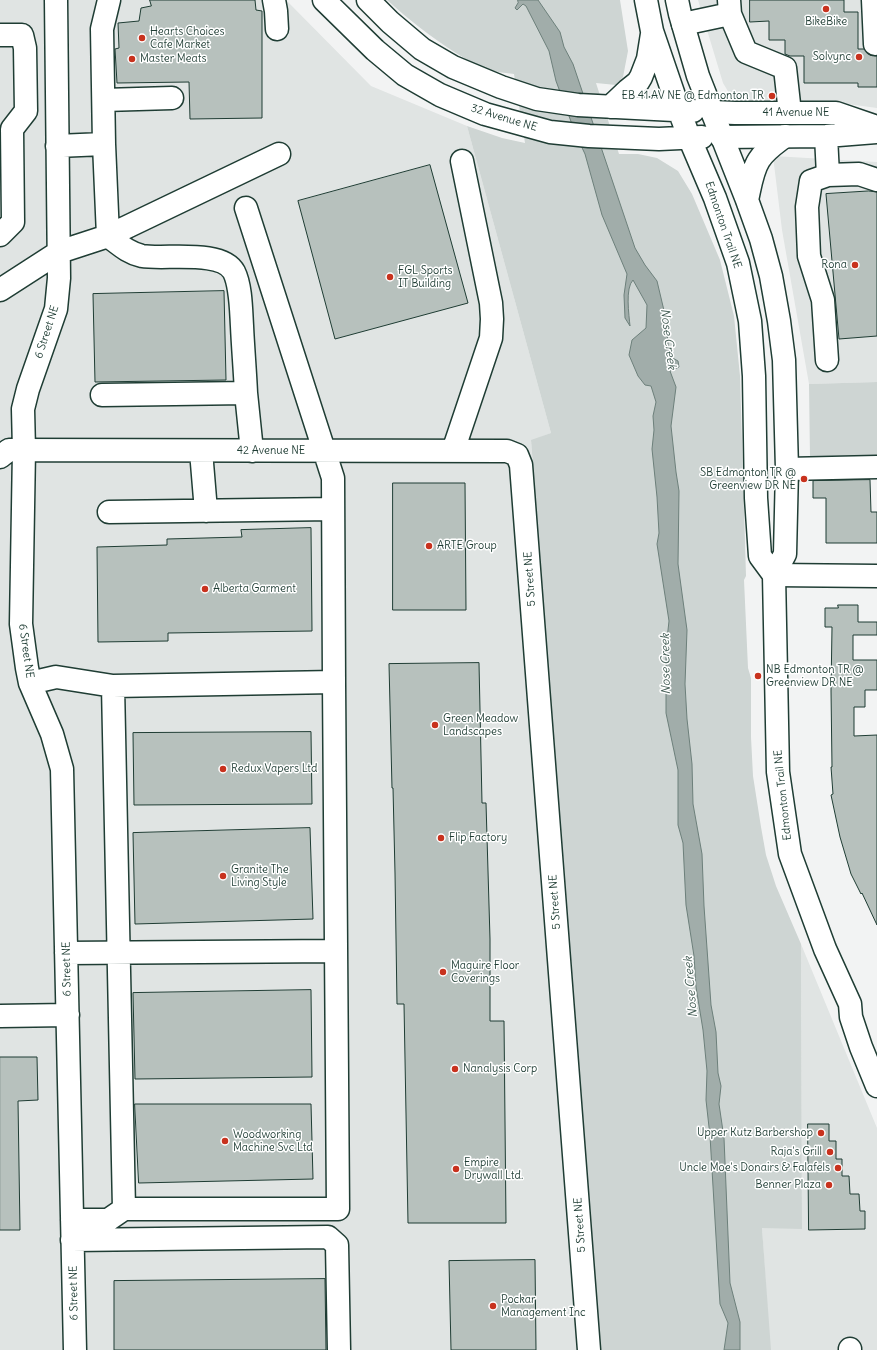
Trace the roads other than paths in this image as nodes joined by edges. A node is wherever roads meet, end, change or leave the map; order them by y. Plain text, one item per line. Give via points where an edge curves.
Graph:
1 (56, 0) edge
2 (109, 0) edge
3 (274, 0) edge
4 (324, 0) edge
5 (368, 0) edge
6 (646, 0) edge
7 (678, 0) edge
8 (873, 0) edge
9 (729, 7) edge
10 (683, 24) junction
11 (277, 29) dead end
12 (652, 31) junction
13 (0, 35) edge
14 (874, 44) dead end
15 (26, 78) junction
16 (57, 78) junction
17 (172, 98) dead end
18 (104, 100) junction
19 (610, 107) junction
20 (679, 110) junction
21 (712, 112) junction
22 (790, 113) junction
23 (877, 126) edge
24 (877, 132) edge
25 (785, 136) junction
26 (826, 136) junction
27 (689, 137) junction
28 (721, 137) junction
29 (104, 144) junction
30 (58, 146) junction
31 (279, 154) dead end
32 (462, 161) dead end
33 (828, 175) junction
34 (877, 180) edge
35 (747, 200) junction
36 (246, 208) dead end
37 (0, 235) edge
38 (108, 236) junction
39 (59, 252) junction
40 (3, 282) edge
41 (827, 360) dead end
42 (246, 393) junction
43 (102, 395) dead end
44 (24, 450) junction
45 (201, 451) junction
46 (252, 451) junction
47 (324, 451) junction
48 (453, 451) junction
49 (517, 456) joint
50 (0, 457) edge
51 (877, 467) edge
52 (787, 469) junction
53 (333, 509) junction
54 (206, 511) junction
55 (109, 512) dead end
56 (774, 575) junction
57 (877, 576) edge
58 (334, 682) junction
59 (30, 683) junction
60 (113, 686) junction
61 (336, 951) junction
62 (66, 953) junction
63 (119, 953) junction
64 (850, 1004) junction
65 (68, 1015) junction
66 (0, 1016) edge
67 (877, 1045) edge
68 (877, 1086) edge
69 (338, 1209) junction
70 (113, 1223) junction
71 (72, 1230) junction
72 (337, 1244) junction
73 (75, 1350) edge
74 (339, 1350) edge
75 (590, 1350) edge

1 - 16 street, 6 Street NE
2 - 18 street via 102,29
3 - 11 street
4 - 27 street, 32 Avenue NE via 375,50 405,75 440,95 478,112 550,132 659,139
5 - 19 street via 422,49 453,67 537,99
6 - 12 street, Edmonton Trail NE
7 - 10 street, Edmonton Trail NE
8 - 14 street
9 - 10 street
9 - 22 street via 746,52 785,68
10 - 21 street, Edmonton Trail NE via 698,76
12 - 19 street via 648,59 638,82
12 - 20 street, Edmonton Trail NE
13 - 15 street via 22,35
15 - 16 street
15 - 37 street via 26,112 12,129 13,222
16 - 30 street, 6 Street NE
17 - 18 street
18 - 29 street
19 - 20 street
20 - 21 street
20 - 27 street, Edmonton Trail NE
21 - 22 street, 41 Avenue NE
21 - 28 street, Edmonton Trail NE
22 - 23 street, 41 Avenue NE via 836,113
24 - 26 street, 41 Avenue NE
25 - 26 street, 41 Avenue NE
25 - 28 street, 41 Avenue NE
25 - 35 street via 759,160
26 - 33 street
27 - 28 street, 32 Avenue NE
27 - 56 street, Edmonton Trail NE via 715,198 738,263 750,321 760,556
28 - 35 street, Edmonton Trail NE
29 - 30 street
29 - 38 street
30 - 39 street, 6 Street NE
31 - 38 street
32 - 48 street via 492,319 491,338
33 - 34 street via 859,174
33 - 41 street via 811,181 807,207 809,256 822,300
35 - 52 street, Edmonton Trail NE via 771,276 779,321 784,360
36 - 47 street
38 - 39 street
38 - 42 street via 131,253 153,257 206,257 223,262 233,270 237,278 241,306
39 - 40 street
39 - 44 street, 6 Street NE via 56,309 23,409
42 - 43 street
42 - 46 street
44 - 45 street, 42 Avenue NE
44 - 50 street, 42 Avenue NE via 8,450
44 - 59 street, 6 Street NE via 21,624
45 - 46 street, 42 Avenue NE
45 - 54 street
46 - 47 street, 42 Avenue NE
47 - 48 street, 42 Avenue NE
47 - 53 street via 333,478
48 - 49 street, 42 Avenue NE via 507,451
49 - 75 street, 5 Street NE via 521,465
51 - 52 street
52 - 56 street, Edmonton Trail NE via 785,554
53 - 54 street
53 - 58 street
54 - 55 street
56 - 57 street
56 - 64 street, Edmonton Trail NE via 778,772 790,854 825,950
58 - 60 street
58 - 61 street
59 - 60 street via 56,677
59 - 62 street, 6 Street NE via 52,734 62,769
60 - 63 street
61 - 63 street
61 - 69 street
62 - 63 street
62 - 65 street, 6 Street NE
63 - 70 street
64 - 67 street, Edmonton Trail NE via 860,1013
64 - 68 street, Edmonton Trail NE via 851,1017
65 - 66 street
65 - 71 street, 6 Street NE
69 - 70 street
69 - 72 street
70 - 71 street
70 - 72 street via 328,1237
71 - 73 street, 6 Street NE
72 - 74 street

